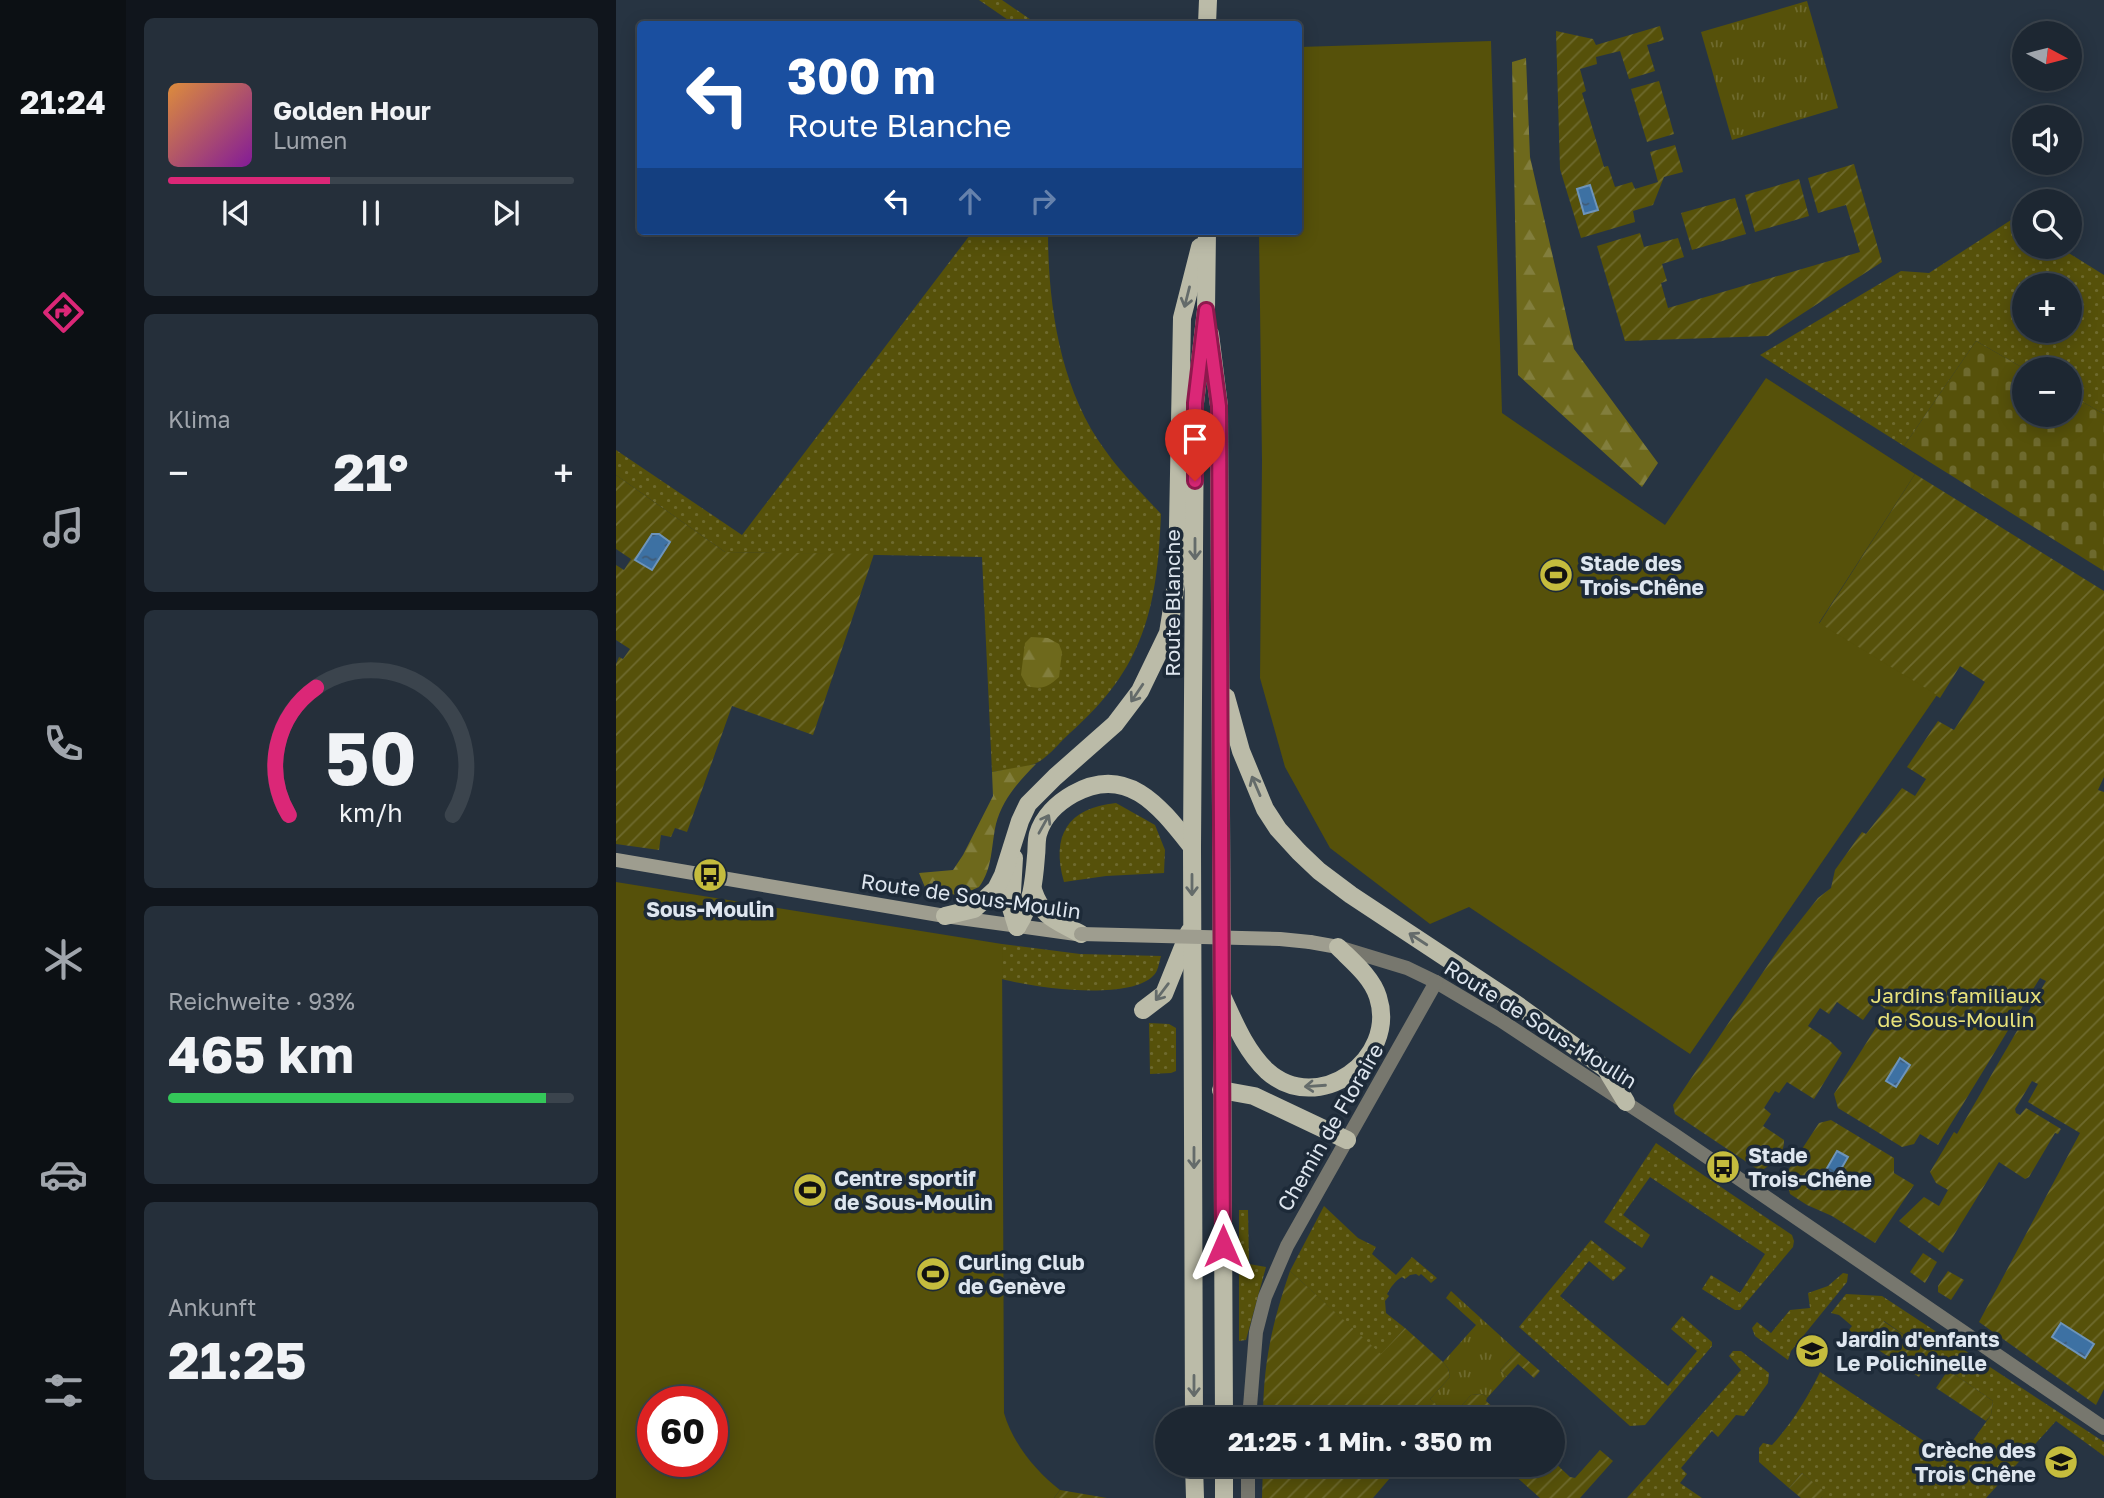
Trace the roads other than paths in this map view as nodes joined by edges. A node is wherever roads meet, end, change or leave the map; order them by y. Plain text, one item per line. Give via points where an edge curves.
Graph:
1 (1208, 0) edge
2 (1207, 21) edge
3 (1204, 235) edge
4 (1205, 235) edge
5 (1206, 310) junction
6 (1220, 673) junction
7 (1013, 845) junction
8 (1192, 847) junction
9 (616, 860) edge
10 (1033, 890) junction
11 (945, 916) junction
12 (1193, 923) junction
13 (1017, 927) junction
14 (1081, 934) junction
15 (1338, 947) junction
16 (1436, 982) junction
17 (1221, 993) junction
18 (1143, 1010) dead end
19 (1221, 1090) junction
20 (1626, 1102) junction
21 (1347, 1140) junction
22 (1194, 1407) edge
23 (1224, 1407) edge
24 (1250, 1407) edge
25 (2104, 1428) edge
26 (1194, 1477) edge
27 (1224, 1477) edge
28 (1248, 1477) edge
29 (1195, 1498) edge
30 (1224, 1498) edge
31 (1248, 1498) edge

1 - 2 main road
3 -> 7 main road via 1182,318 1177,578 1168,633 1140,691 1115,724 1028,804
4 - 5 main road
5 - 6 main road via 1219,406
5 -> 8 main road, Route Blanche via 1195,403
6 - 17 main road
20 -> 6 main road via 1606,1069 1351,895 1299,852 1265,809 1241,751
7 - 11 main road via 989,897 974,909
7 - 13 main road via 1011,908
10 -> 8 main road via 1041,827 1053,808 1082,789 1118,785 1141,793 1165,813
8 -> 12 main road, Route Blanche
9 - 11 main road, Route de Sous-Moulin
10 - 13 main road via 1028,911
10 - 14 main road via 1045,915
11 - 13 main road, Route de Sous-Moulin
12 -> 18 main road via 1164,994
12 -> 22 main road, Route Blanche
13 - 14 main road, Route de Sous-Moulin
14 - 15 main road, Route de Sous-Moulin, bridge via 1280,939
15 - 16 street, Route de Sous-Moulin
15 -> 17 main road via 1374,989 1381,1012 1372,1050 1363,1065 1339,1082 1306,1088 1268,1071 1240,1035
16 - 20 street, Route de Sous-Moulin
16 - 21 street, Chemin de Floraire
17 - 19 main road
19 - 21 main road via 1254,1096
19 - 23 main road
20 - 25 street, Route de Sous-Moulin
21 - 24 street, Chemin de Floraire via 1287,1246 1265,1297 1256,1332
26 - 29 main road
27 - 30 main road
28 - 31 street

